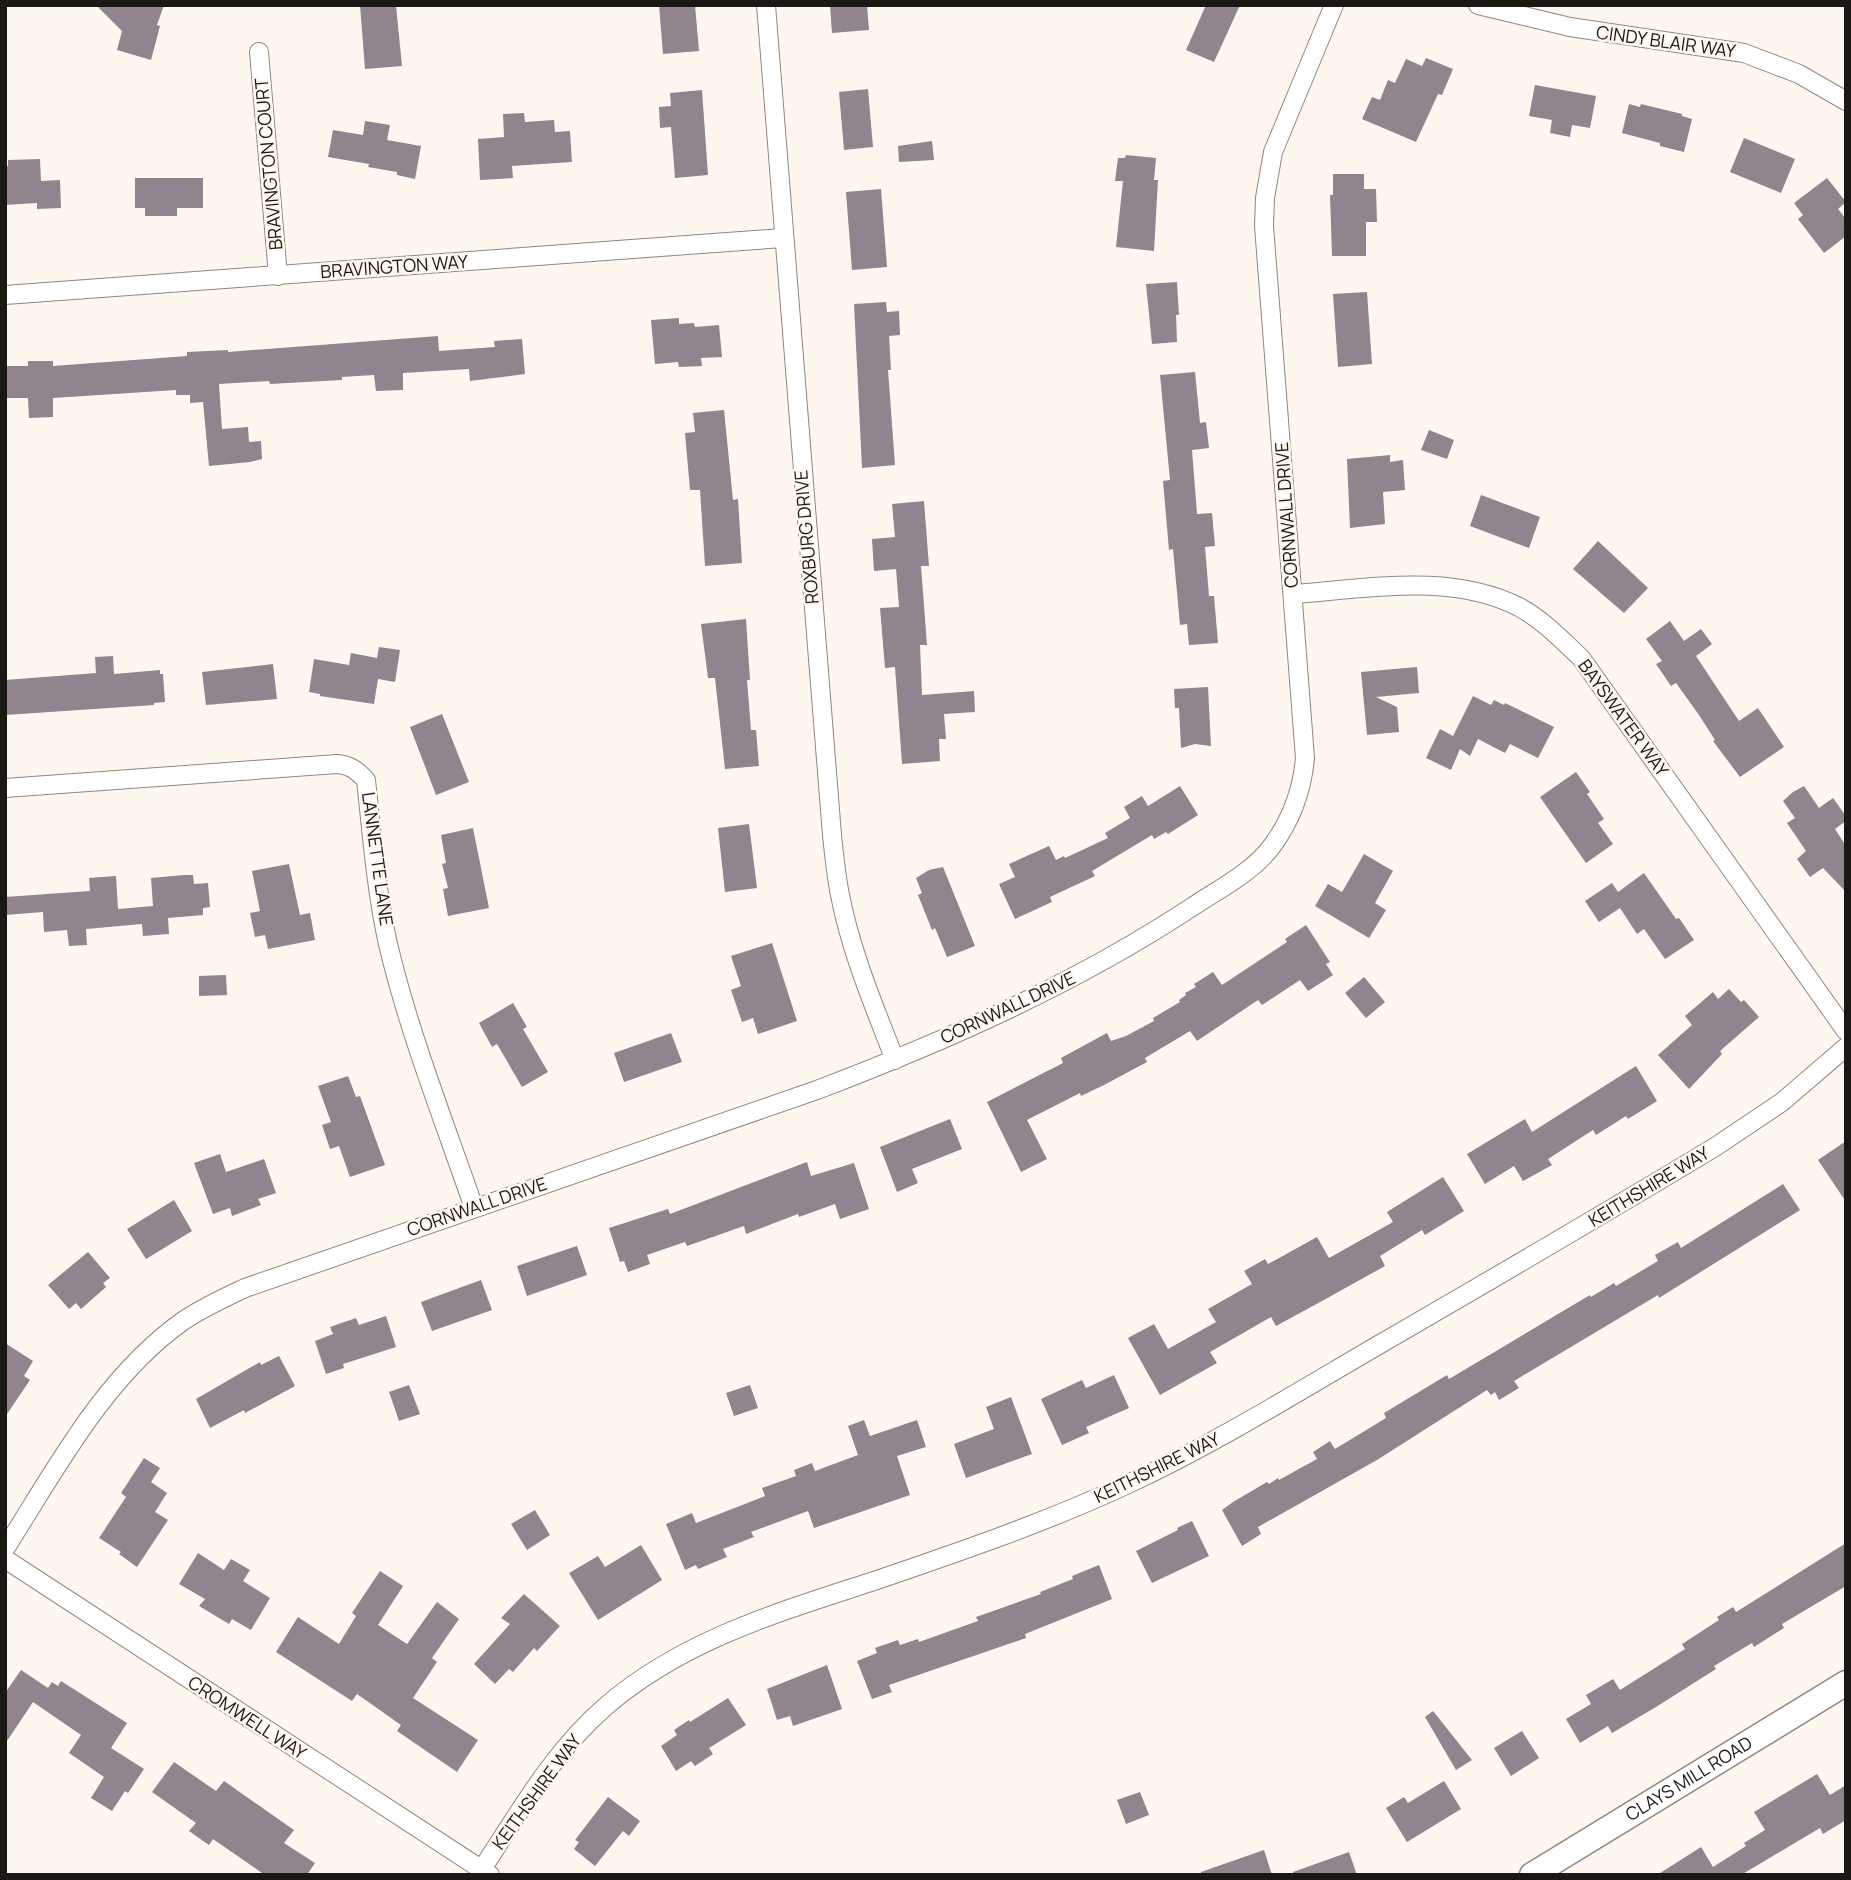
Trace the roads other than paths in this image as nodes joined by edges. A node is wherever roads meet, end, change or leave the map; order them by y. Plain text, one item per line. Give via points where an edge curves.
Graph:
1 (766, 5) edge
2 (1334, 5) edge
3 (1478, 5) edge
4 (259, 52) dead end
5 (1846, 101) edge
6 (783, 238) junction
7 (278, 276) junction
8 (5, 295) edge
9 (1293, 594) junction
10 (5, 788) edge
11 (1846, 1031) edge
12 (1846, 1047) edge
13 (894, 1060) junction
14 (474, 1208) junction
15 (5, 1549) edge
16 (5, 1559) edge
17 (1846, 1683) edge
18 (486, 1872) edge
19 (1532, 1875) edge

1 - 6 street, ROXBURG DRIVE
2 - 9 street, CORNWALL DRIVE via 1273,152 1265,198
3 - 5 street, CINDY BLAIR WAY via 1570,27 1744,53 1799,74
4 - 7 street, BRAVINGTON COURT
6 - 7 street, BRAVINGTON WAY
6 - 13 street, ROXBURG DRIVE via 831,835 850,935
7 - 8 street, BRAVINGTON WAY
9 - 11 street, BAYSWATER WAY via 1415,585 1471,590 1521,608 1550,628 1581,658
9 - 13 street, CORNWALL DRIVE via 1305,758 1297,801 1271,848 1247,870 1094,967 1005,1013
10 - 14 street, LANNETTE LANE via 337,764 358,771 366,780 377,882 401,993
12 - 18 street, KEITHSHIRE WAY via 1782,1102 1715,1147 1243,1424 1128,1484 1000,1538 704,1641 669,1660 604,1708 571,1740 537,1785
13 - 14 street, CORNWALL DRIVE
14 - 15 street, CORNWALL DRIVE via 245,1288 183,1321 125,1374 60,1462
16 - 18 street, CROMWELL WAY
17 - 19 main road, CLAYS MILL ROAD

